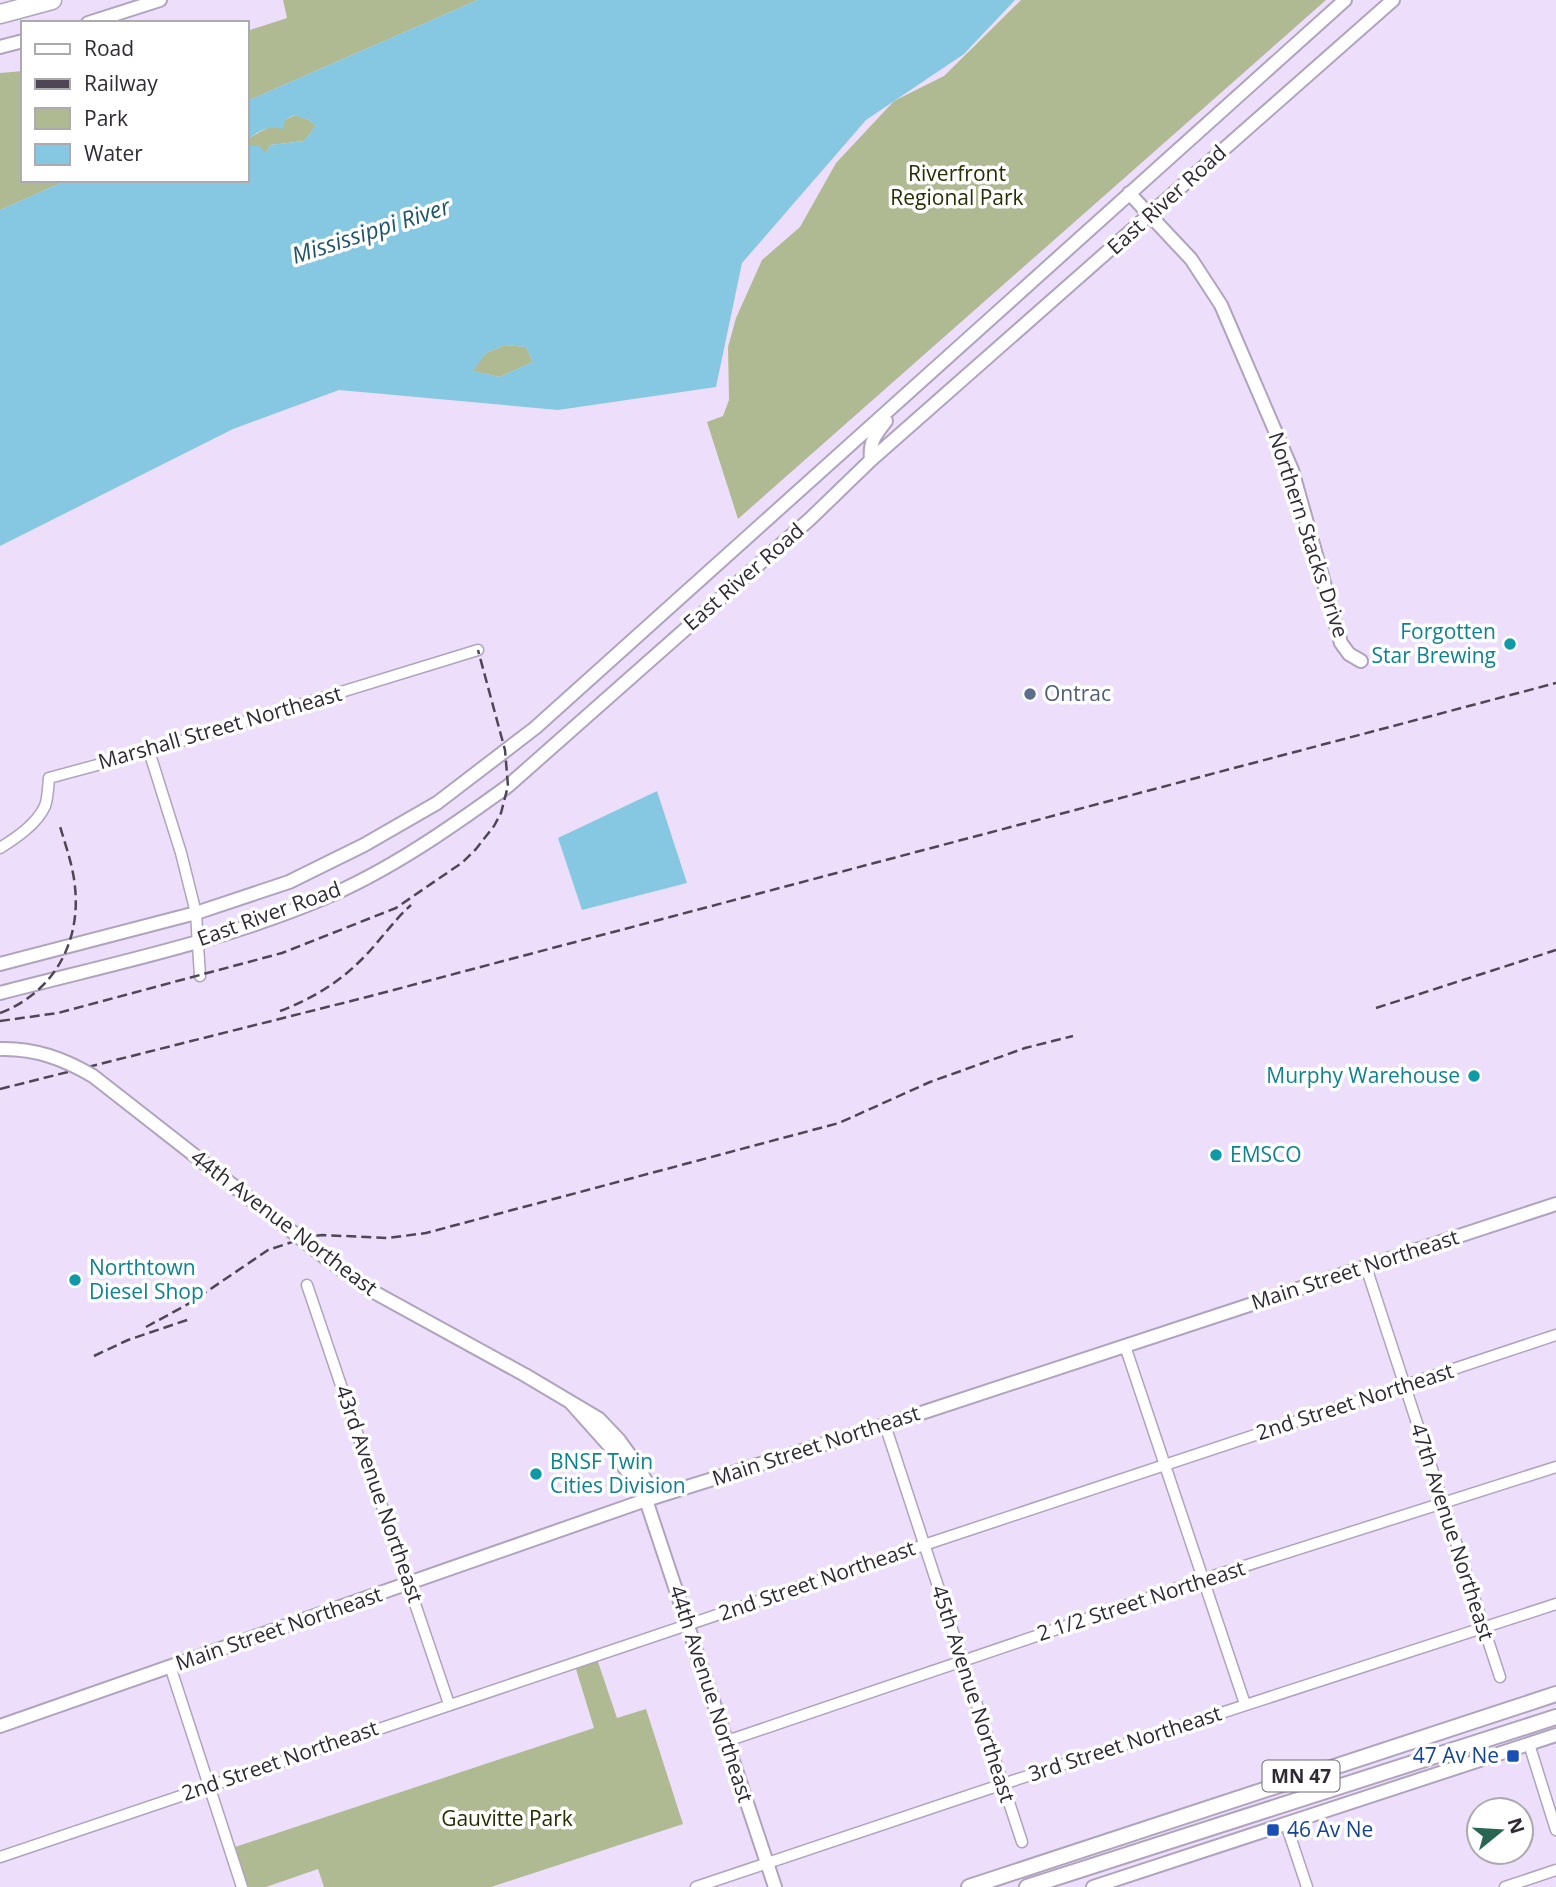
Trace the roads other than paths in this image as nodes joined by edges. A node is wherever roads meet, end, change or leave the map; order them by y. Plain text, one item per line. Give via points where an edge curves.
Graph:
1 (52, 0) edge
2 (160, 0) edge
3 (1345, 0) edge
4 (1393, 0) edge
5 (0, 14) edge
6 (94, 21) edge
7 (21, 42) edge
8 (0, 47) edge
9 (1129, 193) junction
10 (1149, 217) junction
11 (914, 387) junction
12 (871, 460) junction
13 (478, 650) dead end
14 (1362, 661) dead end
15 (149, 751) junction
16 (0, 848) edge
17 (196, 913) junction
18 (197, 941) junction
19 (0, 964) edge
20 (200, 976) dead end
21 (0, 993) edge
22 (0, 1049) edge
23 (1556, 1204) edge
24 (1366, 1266) junction
25 (307, 1285) dead end
26 (1556, 1335) edge
27 (1125, 1346) junction
28 (1405, 1385) junction
29 (885, 1425) junction
30 (1165, 1465) junction
31 (1556, 1466) edge
32 (646, 1500) junction
33 (1442, 1504) junction
34 (924, 1545) junction
35 (1203, 1579) junction
36 (409, 1584) junction
37 (1556, 1604) edge
38 (688, 1624) junction
39 (1484, 1627) junction
40 (962, 1661) junction
41 (170, 1667) junction
42 (1500, 1677) dead end
43 (1556, 1694) edge
44 (449, 1704) junction
45 (1245, 1704) junction
46 (1556, 1717) edge
47 (0, 1726) edge
48 (1556, 1735) edge
49 (727, 1741) junction
50 (1529, 1744) junction
51 (1003, 1784) junction
52 (209, 1785) junction
53 (1286, 1824) junction
54 (1556, 1830) edge
55 (1022, 1842) dead end
56 (0, 1857) edge
57 (768, 1864) junction
58 (1556, 1870) edge
59 (242, 1887) edge
60 (696, 1887) edge
61 (775, 1887) edge
62 (968, 1887) edge
63 (1027, 1887) edge
64 (1093, 1887) edge
65 (1307, 1887) edge
66 (1504, 1887) edge

1 - 5 highway
2 - 6 street
3 - 9 street, East River Road
4 - 10 street, East River Road
7 - 8 street
9 - 10 street, Northern Stacks Drive
9 - 11 street, East River Road
10 - 12 street, East River Road
10 - 14 street, Northern Stacks Drive via 1191,259 1222,305 1292,470 1341,643
11 - 12 street via 907,403 874,436
11 - 17 street, East River Road via 535,728 437,803 289,882
12 - 18 street, East River Road via 810,519 480,806 394,863 324,898
13 - 15 street, Marshall Street Northeast
15 - 16 street, Marshall Street Northeast via 49,778 38,817
15 - 17 street
17 - 18 street
17 - 19 street, East River Road
18 - 20 street
18 - 21 street, East River Road
22 - 32 street, 44th Avenue Northeast, bridge via 44,1053 93,1076 372,1291 571,1403 613,1450
23 - 24 street, Main Street Northeast
24 - 27 street, Main Street Northeast
24 - 28 street, 47th Avenue Northeast
25 - 36 street, 43rd Avenue Northeast
26 - 28 street, 2nd Street Northeast
27 - 29 street, Main Street Northeast
27 - 30 street
28 - 30 street, 2nd Street Northeast
28 - 33 street, 47th Avenue Northeast
29 - 32 street, Main Street Northeast
29 - 34 street, 45th Avenue Northeast
30 - 34 street, 2nd Street Northeast
30 - 35 street
31 - 33 street, 2 1/2 Street Northeast
32 - 36 street, Main Street Northeast
32 - 38 street, 44th Avenue Northeast
33 - 35 street, 2 1/2 Street Northeast
33 - 39 street, 47th Avenue Northeast
34 - 38 street, 2nd Street Northeast
34 - 40 street, 45th Avenue Northeast
35 - 40 street, 2 1/2 Street Northeast
35 - 45 street
36 - 41 street, Main Street Northeast
36 - 44 street, 43rd Avenue Northeast
37 - 39 street, 3rd Street Northeast
38 - 44 street, 2nd Street Northeast
38 - 49 street, 44th Avenue Northeast
39 - 42 street, 47th Avenue Northeast
39 - 45 street, 3rd Street Northeast
40 - 49 street, 2 1/2 Street Northeast
40 - 51 street, 45th Avenue Northeast
41 - 47 street, Main Street Northeast
41 - 52 street
43 - 62 main road, MN 47
44 - 52 street, 2nd Street Northeast
45 - 51 street, 3rd Street Northeast
46 - 63 main road, MN 47
48 - 50 street
49 - 57 street, 44th Avenue Northeast
50 - 53 street
50 - 54 street
51 - 55 street, 45th Avenue Northeast
51 - 57 street, 3rd Street Northeast
52 - 56 street, 2nd Street Northeast
52 - 59 street
53 - 64 street
53 - 65 street
57 - 60 street, 3rd Street Northeast
57 - 61 street, 44th Avenue Northeast
58 - 66 street

